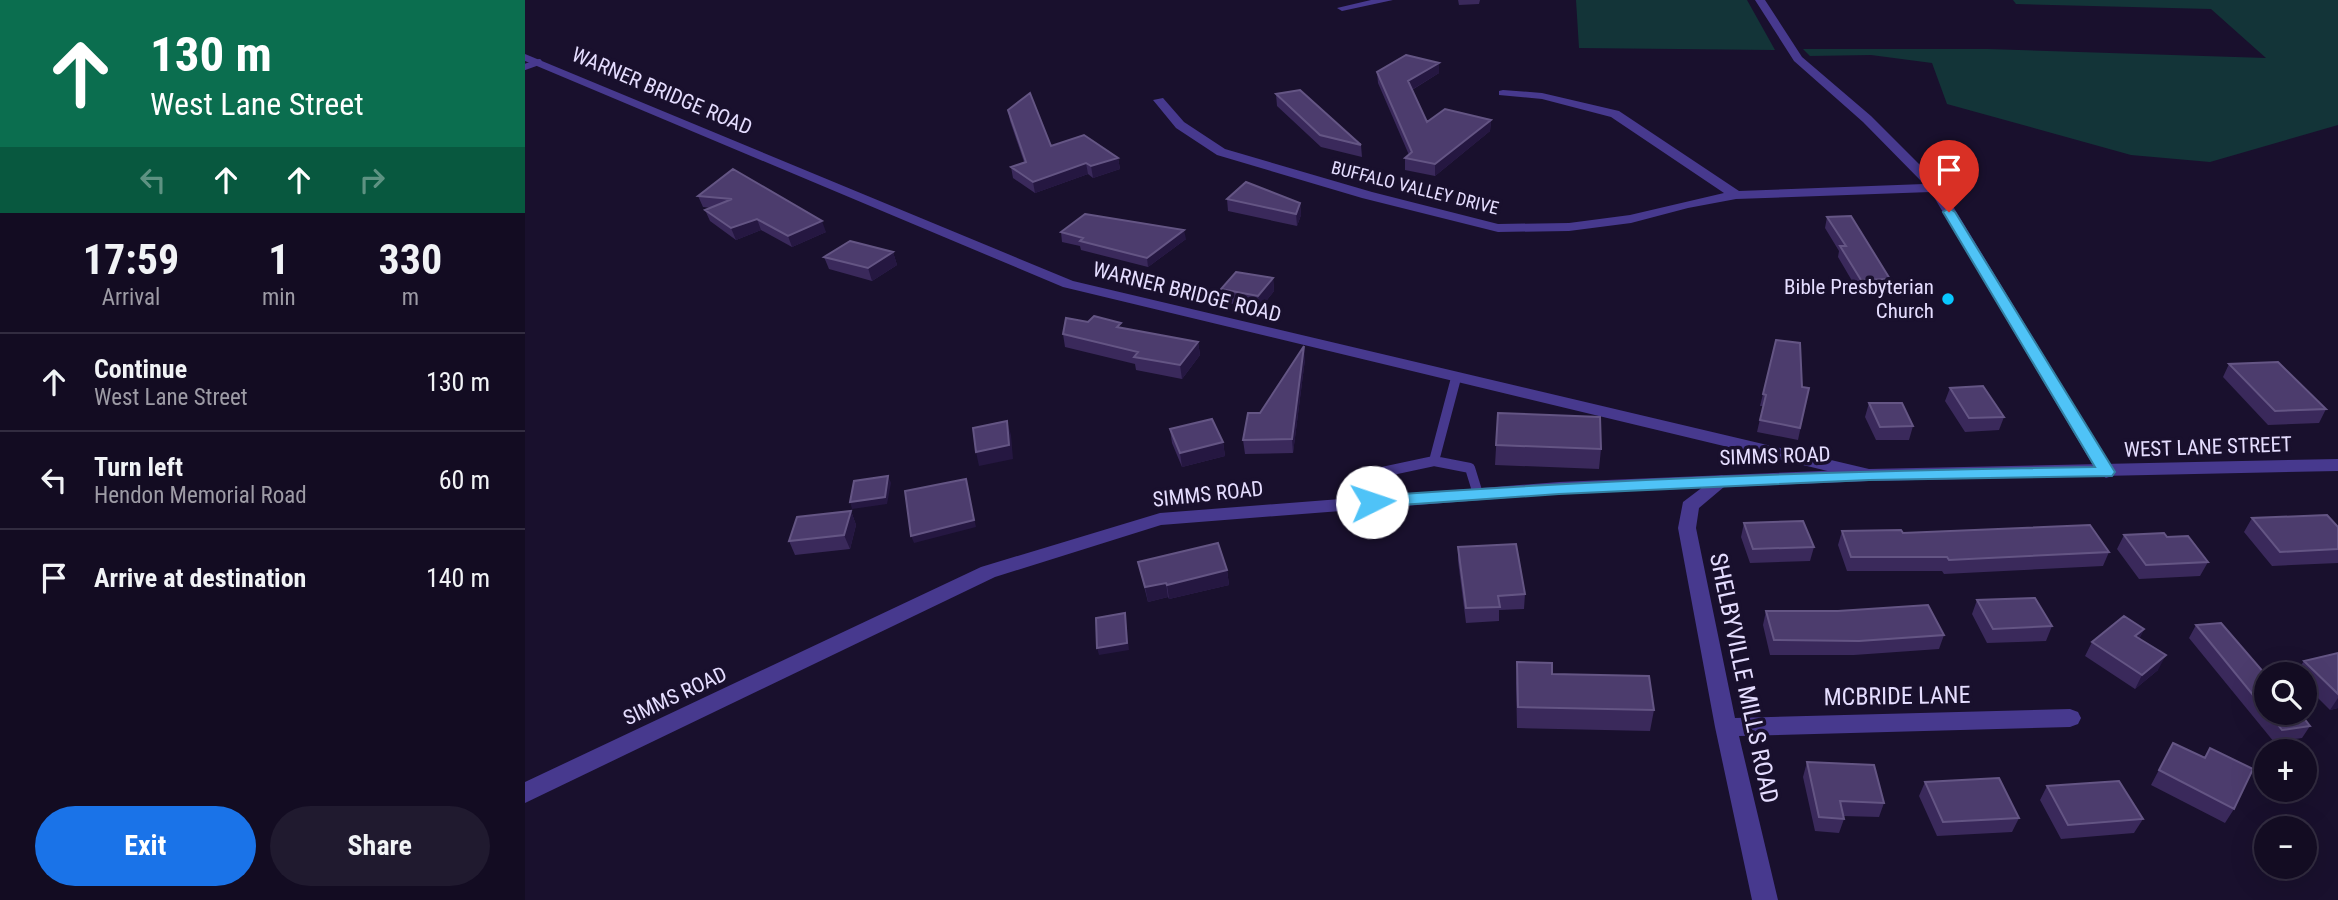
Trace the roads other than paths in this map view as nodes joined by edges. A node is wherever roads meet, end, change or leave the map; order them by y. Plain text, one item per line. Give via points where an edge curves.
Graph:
1 (1388, 0) edge
2 (1760, 0) edge
3 (1342, 8) dead end
4 (530, 62) edge
5 (1503, 93) dead end
6 (1159, 100) dead end
7 (1935, 188) junction
8 (1735, 195) junction
9 (1456, 378) junction
10 (1434, 461) junction
11 (2338, 466) edge
12 (2106, 472) junction
13 (1869, 475) junction
14 (1722, 481) junction
15 (1478, 494) junction
16 (1372, 502) junction
17 (2070, 718) dead end
18 (1725, 726) junction
19 (525, 793) edge
20 (1765, 900) edge

1 - 3 street
2 - 7 street via 1798,59 1867,119
4 - 9 street, WARNER BRIDGE ROAD via 1068,284
5 - 8 street via 1542,96 1615,114
6 - 8 street, BUFFALO VALLEY DRIVE via 1180,125 1221,152 1498,228 1569,227 1631,219
7 - 8 street, BUFFALO VALLEY DRIVE
7 - 12 street
9 - 10 lane
9 - 13 street, WARNER BRIDGE ROAD
10 - 15 lane via 1470,468
10 - 16 lane via 1373,474
11 - 12 street, WEST LANE STREET
12 - 13 street, WEST LANE STREET
13 - 14 street, SIMMS ROAD
14 - 15 street, SIMMS ROAD
14 - 18 street, SHELBYVILLE MILLS ROAD via 1690,506 1687,528
15 - 16 street, SIMMS ROAD
16 - 19 street, SIMMS ROAD via 1160,519 988,572
17 - 18 street, MCBRIDE LANE
18 - 20 street, SHELBYVILLE MILLS ROAD

